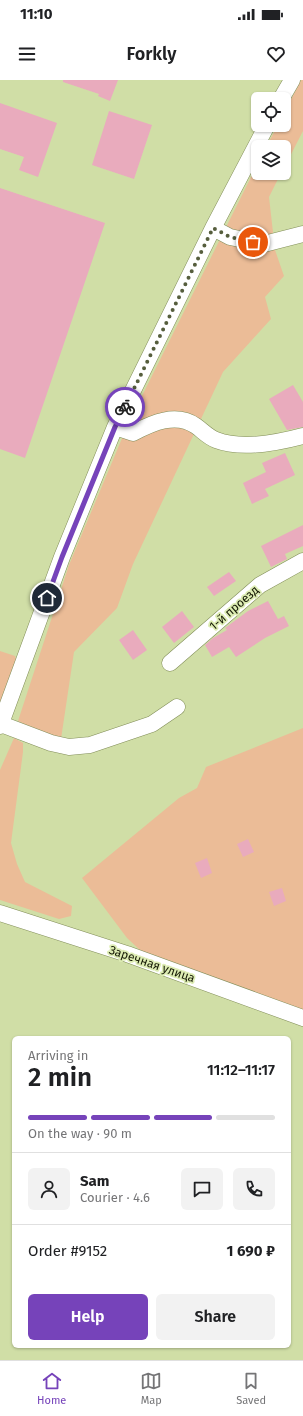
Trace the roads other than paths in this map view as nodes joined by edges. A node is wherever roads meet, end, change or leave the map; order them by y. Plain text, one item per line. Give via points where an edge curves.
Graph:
1 (292, 80) edge
2 (285, 92) edge
3 (263, 132) edge
4 (213, 228) junction
5 (303, 234) edge
6 (115, 427) junction
7 (303, 436) edge
8 (303, 561) edge
9 (170, 663) dead end
10 (177, 707) dead end
11 (1, 725) edge
12 (0, 913) edge
13 (303, 1018) edge

1 - 2 street
3 - 4 street
4 - 5 street via 230,237 264,244
4 - 6 street
6 - 7 street via 133,433 167,419 180,420 195,425 217,441 248,445
6 - 11 street via 62,557
8 - 9 street, 1-й проезд via 260,585
10 - 11 street via 152,724 90,745 69,747 51,743
12 - 13 street, Заречная улица via 127,954

